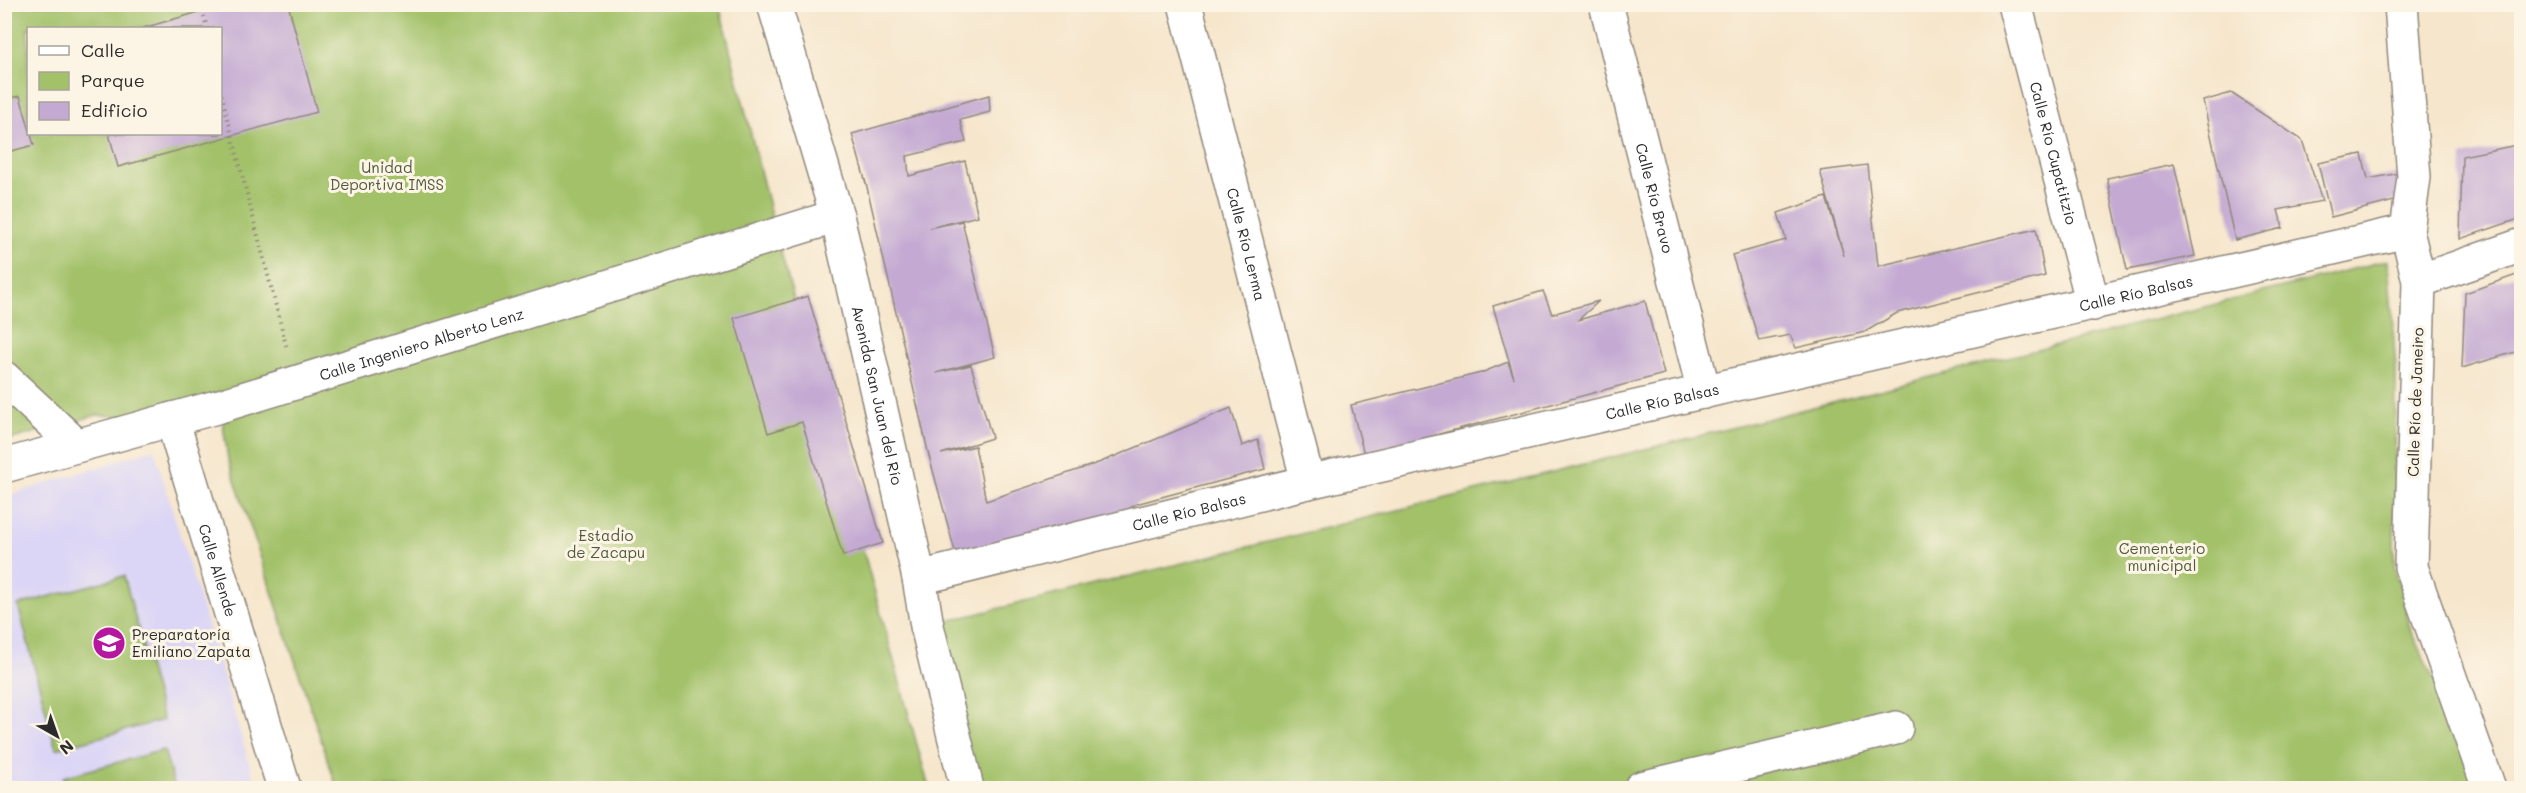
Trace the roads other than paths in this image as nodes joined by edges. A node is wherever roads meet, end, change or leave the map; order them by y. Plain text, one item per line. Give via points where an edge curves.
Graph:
1 (774, 4) edge
2 (1185, 4) edge
3 (1606, 4) edge
4 (2014, 4) edge
5 (2401, 4) edge
6 (837, 216) junction
7 (2407, 231) junction
8 (2522, 245) edge
9 (2419, 280) junction
10 (2093, 304) junction
11 (4, 378) edge
12 (1704, 392) junction
13 (172, 419) junction
14 (76, 445) junction
15 (4, 466) edge
16 (1308, 482) junction
17 (919, 578) junction
18 (1896, 728) dead end
19 (284, 789) edge
20 (967, 789) edge
21 (1641, 789) edge
22 (2489, 789) edge

1 - 6 street, Avenida San Juan del Río
2 - 16 street, Calle Río Lerma
3 - 12 street, Calle Río Bravo
4 - 10 street, Calle Río Cupatitzio
5 - 7 street, Calle Río de Janeiro via 2415,177
6 - 13 street, Calle Ingeniero Alberto Lenz
6 - 17 street, Avenida San Juan del Río
7 - 9 street, Calle Río de Janeiro
7 - 10 street, Calle Río Balsas
8 - 9 street
9 - 22 street, Calle Río de Janeiro via 2411,567
10 - 12 street, Calle Río Balsas
11 - 14 street
12 - 16 street, Calle Río Balsas
13 - 14 street, Calle Ingeniero Alberto Lenz
13 - 19 street, Calle Allende
14 - 15 street, Calle Ingeniero Alberto Lenz
16 - 17 street, Calle Río Balsas
17 - 20 street, Avenida San Juan del Río
18 - 21 street

